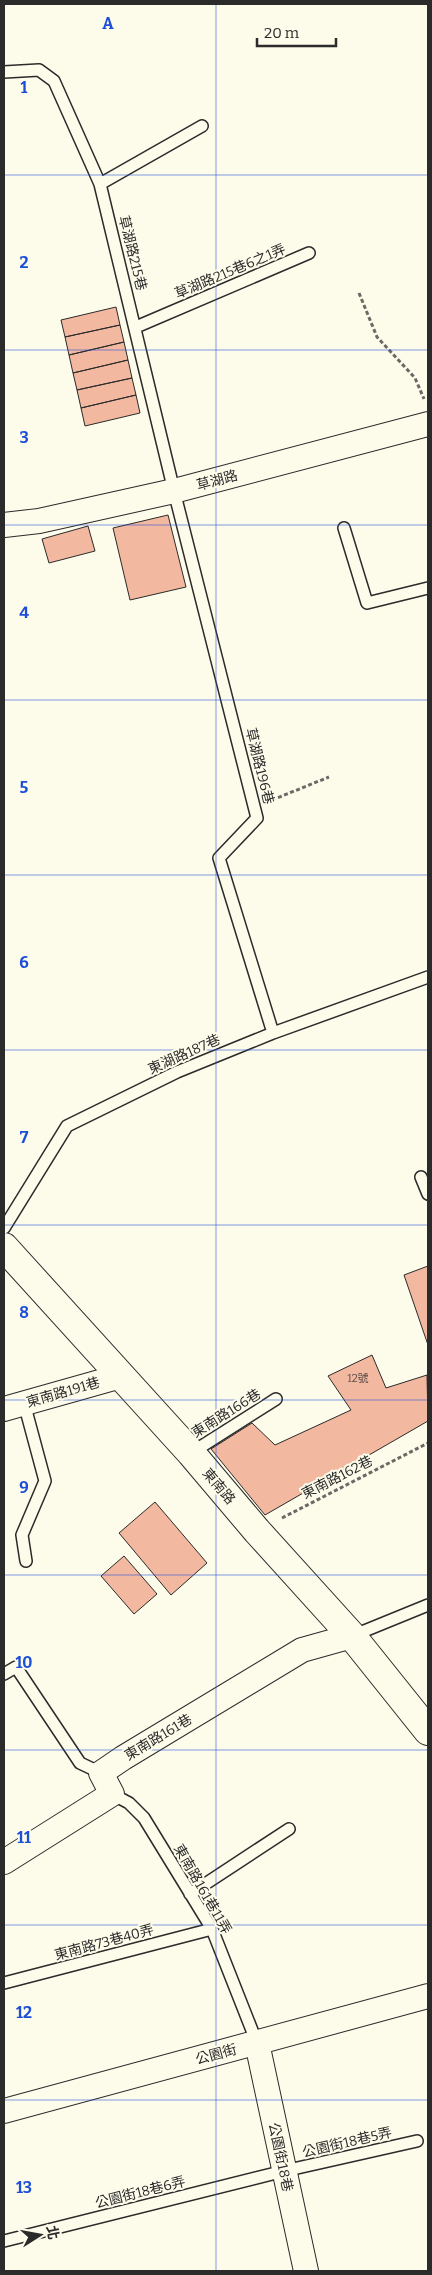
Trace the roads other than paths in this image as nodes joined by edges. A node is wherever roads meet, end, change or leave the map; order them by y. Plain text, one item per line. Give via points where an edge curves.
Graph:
1 (4, 72) edge
2 (202, 126) dead end
3 (100, 184) junction
4 (308, 253) dead end
5 (136, 327) junction
6 (427, 413) edge
7 (174, 491) junction
8 (4, 525) edge
9 (344, 528) dead end
10 (428, 588) edge
11 (428, 977) edge
12 (273, 1033) junction
13 (420, 1177) dead end
14 (428, 1194) edge
15 (4, 1228) edge
16 (4, 1247) edge
17 (122, 1376) junction
18 (276, 1399) dead end
19 (14, 1406) edge
20 (191, 1453) junction
21 (26, 1561) dead end
22 (428, 1605) edge
23 (352, 1636) junction
24 (4, 1674) edge
25 (428, 1731) edge
26 (100, 1773) junction
27 (112, 1794) junction
28 (289, 1829) dead end
29 (4, 1862) edge
30 (190, 1894) junction
31 (212, 1929) junction
32 (4, 1984) edge
33 (428, 1996) edge
34 (258, 2043) junction
35 (4, 2111) edge
36 (417, 2141) dead end
37 (284, 2172) junction
38 (4, 2241) edge
39 (306, 2271) edge

1 - 3 lane, 草湖路215巷 via 39,70 54,81
2 - 3 lane
3 - 5 lane, 草湖路215巷
4 - 5 lane, 草湖路215巷6之1弄
5 - 7 lane, 草湖路215巷
6 - 7 street, 草湖路
7 - 8 street, 草湖路 via 39,521
7 - 12 lane, 草湖路196巷 via 257,818 219,858
9 - 10 lane via 367,603
11 - 12 lane, 東湖路187巷
12 - 15 lane, 東湖路187巷 via 177,1072 67,1126
13 - 14 lane
16 - 17 street, 東南路
17 - 19 street, 東南路191巷
17 - 20 street, 東南路
18 - 20 lane, 東南路166巷
19 - 21 lane via 45,1481 22,1535
20 - 23 street, 東南路
22 - 23 lane
23 - 25 street, 東南路
23 - 26 street, 東南路161巷 via 302,1650
24 - 26 lane via 16,1667 80,1763
26 - 27 street
27 - 29 street
27 - 30 lane, 東南路161巷11弄 via 129,1803 144,1818
28 - 30 lane
30 - 31 lane, 東南路161巷11弄
31 - 32 lane, 東南路73巷40弄
31 - 34 lane, 東南路161巷11弄
33 - 34 street, 公園街
34 - 35 street, 公園街
34 - 37 street, 公園街18巷
36 - 37 lane, 公園街18巷5弄
37 - 38 lane, 公園街18巷6弄
37 - 39 street, 公園街18巷

